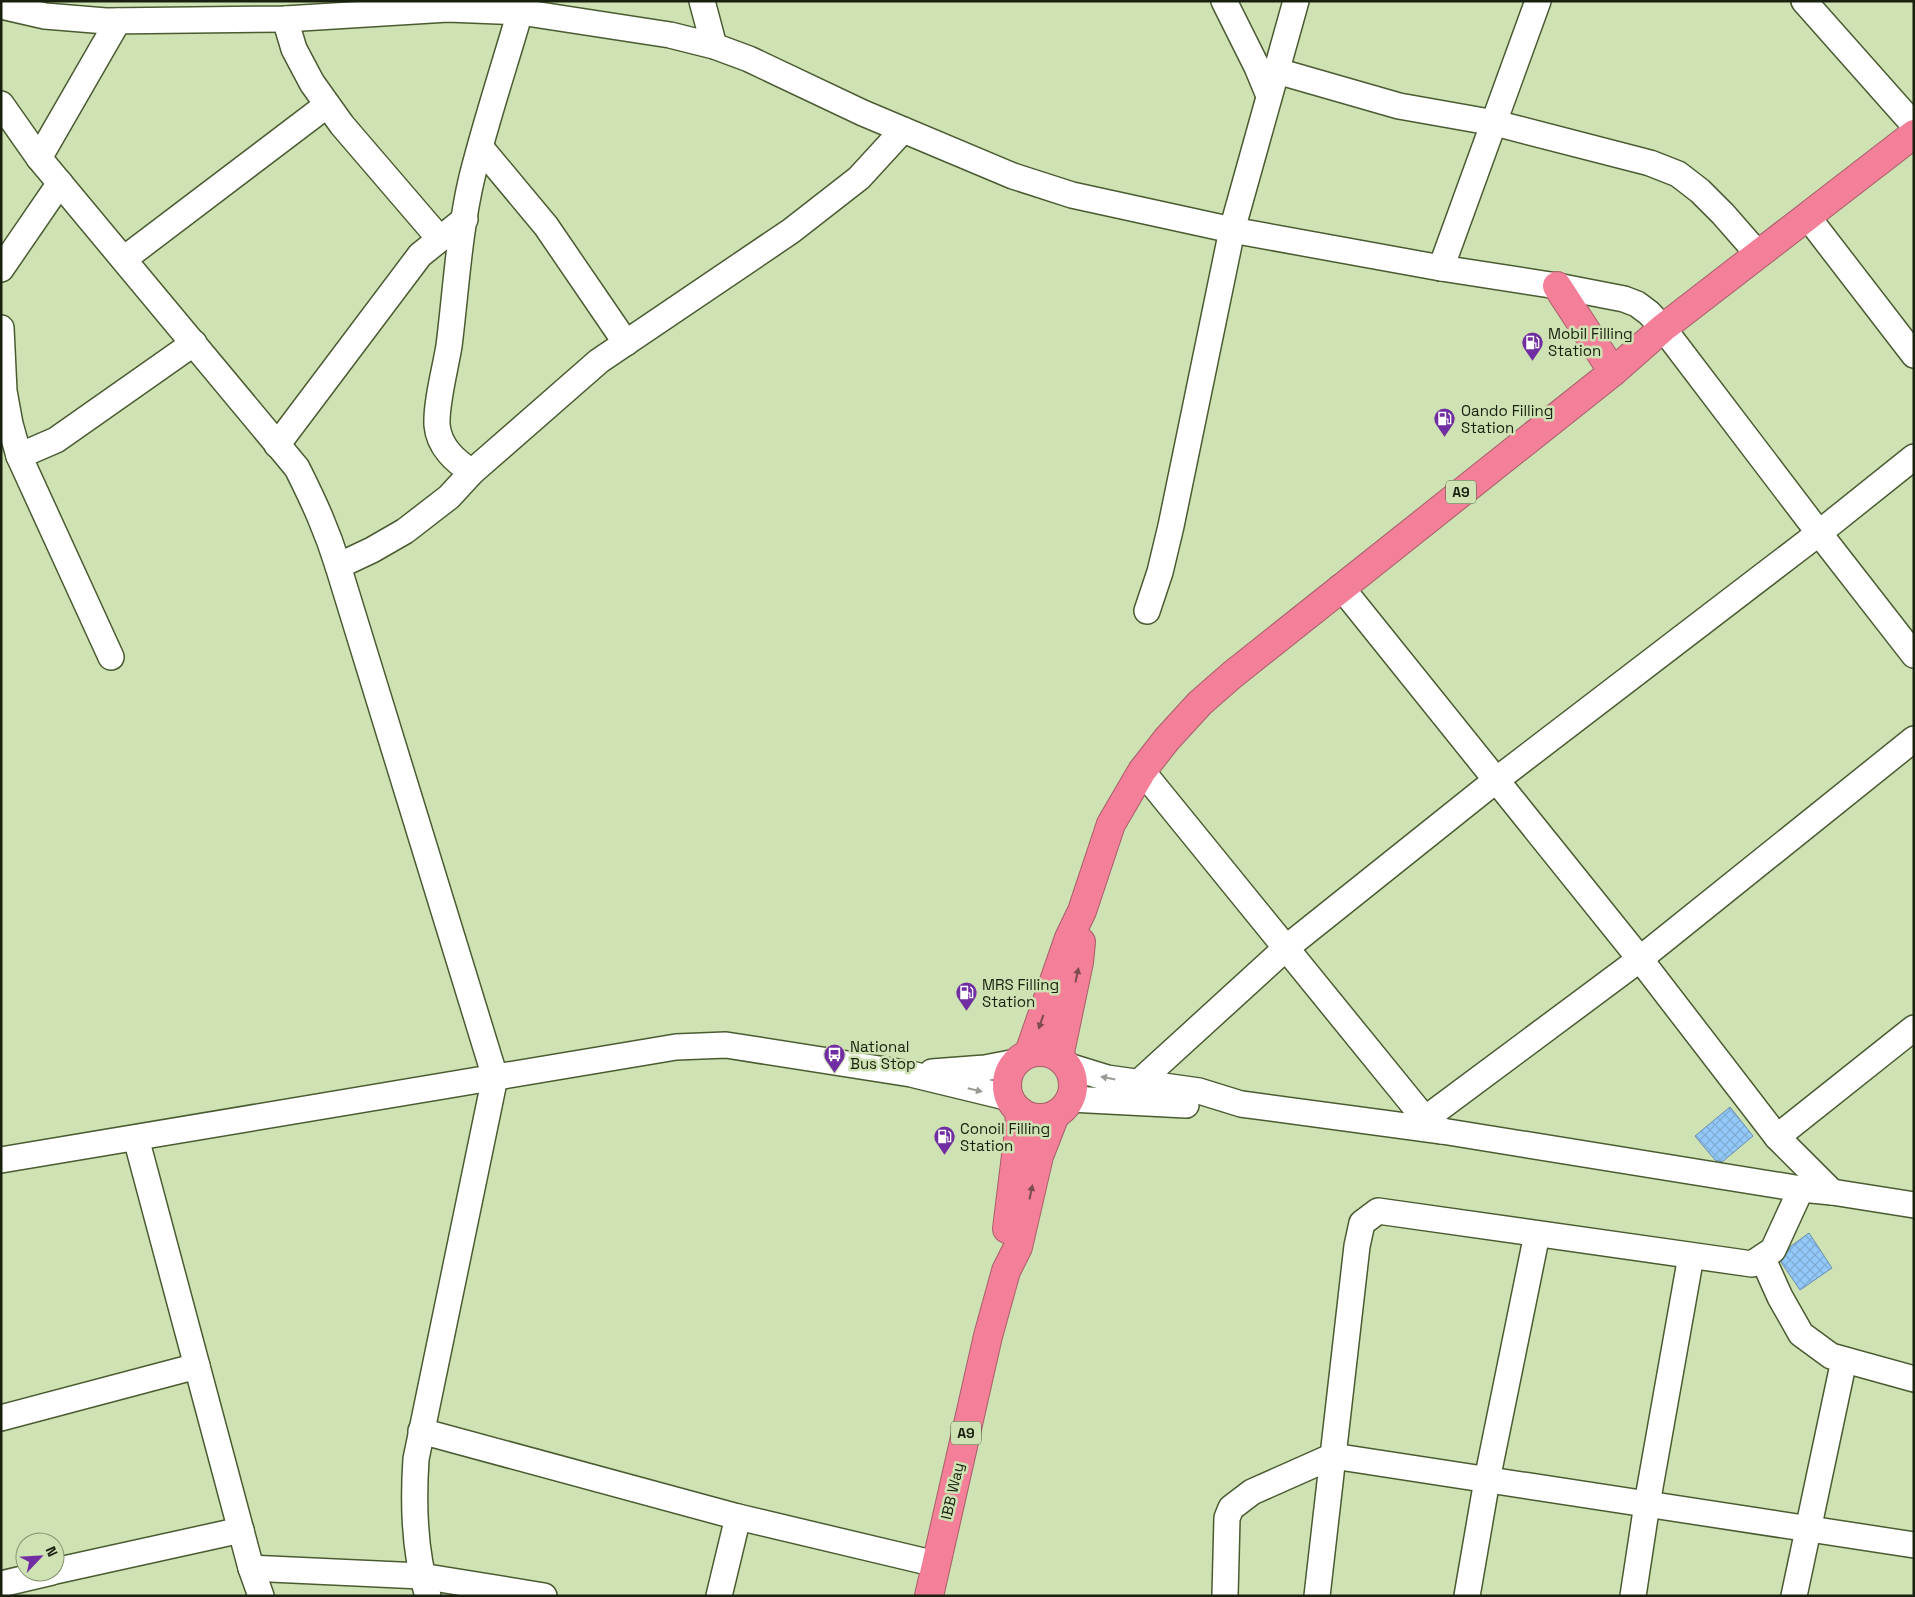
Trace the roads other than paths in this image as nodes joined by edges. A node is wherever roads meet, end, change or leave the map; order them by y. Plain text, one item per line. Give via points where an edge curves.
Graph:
1 (702, 1) edge
2 (1224, 1) edge
3 (1296, 1) edge
4 (1538, 1) edge
5 (1804, 1) edge
6 (446, 5) edge
7 (1, 6) edge
8 (520, 7) edge
9 (53, 9) edge
10 (285, 19) junction
11 (118, 21) junction
12 (714, 46) junction
13 (1277, 71) junction
14 (1270, 96) junction
15 (1, 104) edge
16 (328, 105) junction
17 (1494, 123) junction
18 (1914, 125) edge
19 (904, 130) junction
20 (1914, 134) edge
21 (481, 148) junction
22 (39, 158) junction
23 (60, 182) junction
24 (1807, 216) junction
25 (465, 219) junction
26 (1232, 230) junction
27 (439, 238) junction
28 (1758, 254) junction
29 (124, 259) junction
30 (1441, 268) junction
31 (1, 269) edge
32 (1557, 286) junction
33 (1, 328) edge
34 (1663, 328) junction
35 (194, 343) junction
36 (626, 343) junction
37 (1914, 355) edge
38 (1613, 372) junction
39 (277, 445) junction
40 (19, 456) junction
41 (1914, 457) edge
42 (472, 472) junction
43 (1819, 533) junction
44 (338, 566) junction
45 (1341, 588) junction
46 (1147, 611) dead end
47 (1914, 655) edge
48 (111, 657) dead end
49 (1914, 739) edge
50 (1142, 771) junction
51 (1495, 781) junction
52 (1082, 911) junction
53 (1286, 948) junction
54 (1640, 959) junction
55 (1914, 1028) edge
56 (1023, 1058) junction
57 (1063, 1062) junction
58 (911, 1074) junction
59 (494, 1076) junction
60 (1138, 1083) junction
61 (1241, 1104) junction
62 (1015, 1105) junction
63 (1063, 1107) junction
64 (1434, 1125) junction
65 (1777, 1137) junction
66 (136, 1138) junction
67 (1, 1160) edge
68 (1801, 1189) junction
69 (1832, 1192) junction
70 (1914, 1205) edge
71 (1537, 1234) junction
72 (1691, 1256) junction
73 (1762, 1258) junction
74 (1006, 1271) junction
75 (1844, 1360) junction
76 (198, 1366) junction
77 (1914, 1379) edge
78 (1, 1418) edge
79 (421, 1431) junction
80 (1333, 1456) junction
81 (1487, 1480) junction
82 (1647, 1504) junction
83 (738, 1517) junction
84 (1807, 1529) junction
85 (241, 1530) junction
86 (1914, 1545) edge
87 (936, 1564) junction
88 (65, 1570) edge
89 (15, 1581) edge
90 (1, 1584) edge
91 (425, 1586) edge
92 (252, 1587) edge
93 (544, 1596) edge
94 (718, 1596) edge
95 (929, 1596) edge
96 (1225, 1596) edge
97 (1317, 1596) edge
98 (1467, 1596) edge
99 (1633, 1596) edge
100 (1794, 1596) edge

1 - 12 street
2 - 14 street
3 - 13 street
4 - 17 street
5 - 18 street
6 - 8 street
6 - 10 street
7 - 9 street
8 - 12 street
8 - 21 street
9 - 11 street
10 - 11 street
10 - 16 street via 294,49
11 - 22 street
12 - 19 street
13 - 14 street
13 - 17 street via 1399,106
14 - 26 street
15 - 22 street
16 - 27 street via 342,126
16 - 29 street
17 - 28 street via 1650,163 1678,174 1723,214
17 - 30 street
19 - 26 street via 1013,176 1072,195
19 - 36 street via 859,178 791,231
20 - 24 highway, A9
21 - 25 street
21 - 36 street via 546,226
22 - 23 street
23 - 29 street
23 - 31 street
24 - 28 highway, A9
24 - 37 street
25 - 27 street
25 - 42 street via 437,426 442,445 456,462
26 - 30 street
26 - 46 street via 1171,526
27 - 39 street via 420,255
28 - 34 highway, A9
29 - 35 street
30 - 32 street
32 - 34 street via 1637,304
32 - 38 highway
33 - 40 street via 4,391
34 - 38 highway, A9
34 - 43 street
35 - 39 street
35 - 40 street via 56,440
36 - 42 street via 599,361
38 - 45 highway, A9
39 - 44 street via 296,468 314,501
40 - 48 street
41 - 43 street
42 - 44 street via 448,497 405,531
43 - 47 street
43 - 51 street
44 - 59 street
45 - 50 highway, A9 via 1200,704
45 - 51 street
49 - 54 street
50 - 52 highway, A9 via 1111,824
50 - 53 street
51 - 53 street
51 - 54 street
52 -> 56 highway, A9
57 -> 52 highway, A9 via 1080,962
53 - 60 street
53 - 64 street
54 - 64 street
54 - 65 street
55 - 65 street
56 - 57 highway via 1045,1052
56 - 58 street via 985,1068
56 - 62 highway, A9 via 1009,1073 1007,1086
60 -> 57 street via 1107,1078
57 - 63 highway, A9 via 1072,1076 1074,1088
58 - 59 street via 726,1045 676,1047
58 -> 62 street
59 - 66 street
59 - 79 street
60 - 61 street via 1199,1091
61 - 63 street via 1201,1107 1154,1102
61 - 64 street
62 - 63 highway via 1030,1117 1043,1118
62 - 74 highway, A9 via 1020,1131 1006,1233
74 -> 63 highway, A9 via 1018,1248 1039,1156
64 - 68 street
65 - 69 street
66 - 67 street
66 - 76 street
68 - 69 street
68 - 73 street via 1773,1250
69 - 70 street
71 - 72 street
71 - 80 street via 1378,1211 1362,1223
71 - 81 street
72 - 73 street via 1752,1264
72 - 82 street
73 - 75 street via 1801,1334 1831,1356
74 - 87 highway, IBB Way / A9
75 - 77 street
75 - 84 street
76 - 78 street
76 - 85 street
79 - 83 street
79 - 91 street via 414,1493
80 - 81 street
80 - 96 street via 1252,1492 1231,1508
80 - 97 street
81 - 82 street
81 - 98 street
82 - 84 street
82 - 99 street
83 - 87 street
83 - 94 street
84 - 86 street
84 - 100 street
85 - 88 street
85 - 92 street
87 - 95 highway, IBB Way / A9
89 - 90 street
91 - 92 street
91 - 93 street

